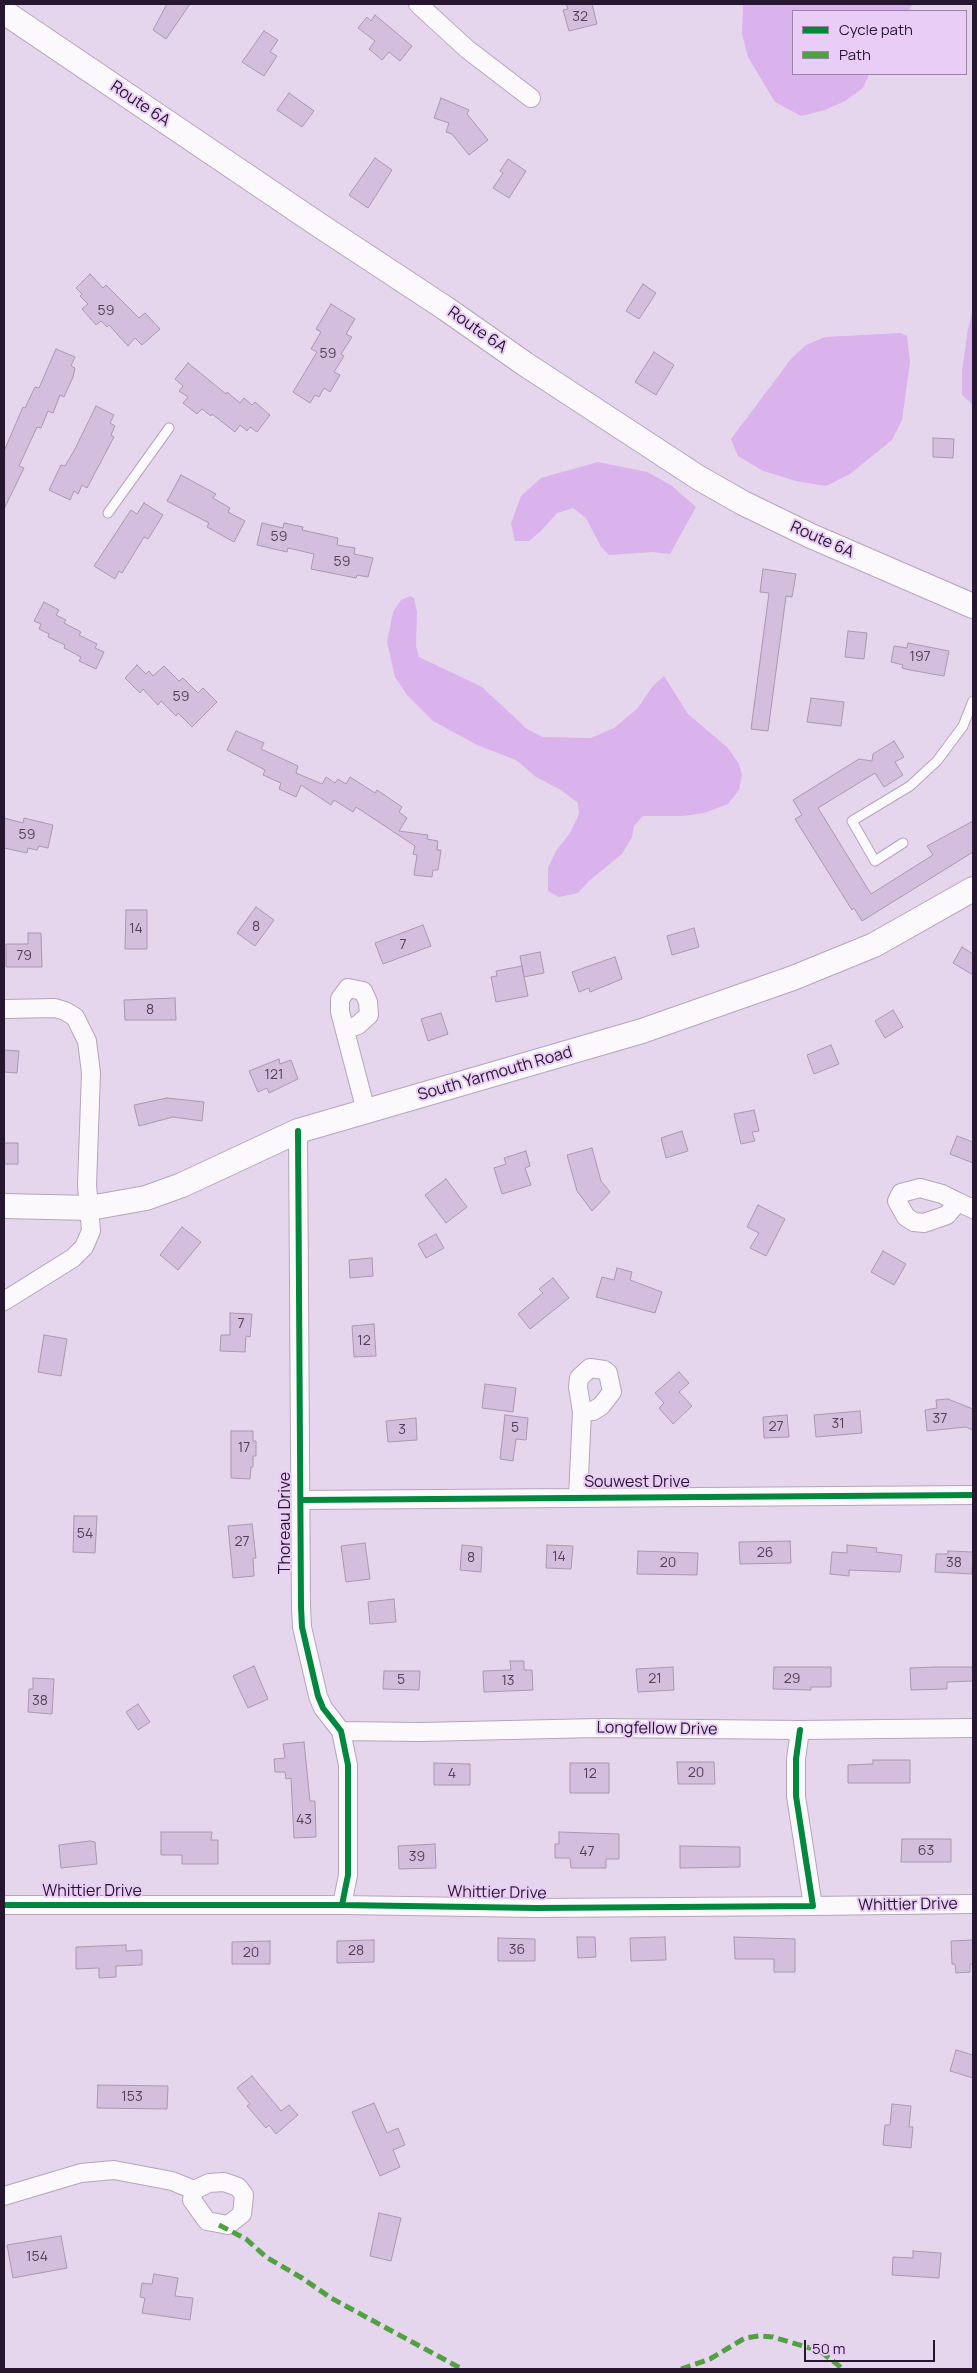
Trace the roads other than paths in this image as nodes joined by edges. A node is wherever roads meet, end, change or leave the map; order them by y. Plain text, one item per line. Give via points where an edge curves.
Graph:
1 (418, 4) edge
2 (4, 12) edge
3 (531, 98) dead end
4 (169, 428) dead end
5 (108, 513) dead end
6 (973, 606) edge
7 (973, 701) edge
8 (902, 843) dead end
9 (973, 889) edge
10 (4, 1009) edge
11 (345, 1030) dead end
12 (366, 1111) junction
13 (298, 1131) junction
14 (4, 1206) edge
15 (90, 1208) junction
16 (4, 1301) edge
17 (582, 1412) dead end
18 (973, 1495) edge
19 (578, 1497) junction
20 (301, 1500) junction
21 (973, 1728) edge
22 (800, 1730) junction
23 (341, 1731) junction
24 (973, 1904) edge
25 (4, 1905) edge
26 (342, 1905) junction
27 (812, 1906) junction
28 (194, 2190) dead end
29 (4, 2196) edge

1 - 3 street via 467,49
2 - 6 main road, Route 6A via 699,478 811,536
4 - 5 lane
7 - 8 lane via 963,726 937,762 910,786 852,821 875,861
9 - 12 main road, South Yarmouth Road via 874,945 793,978 642,1031
10 - 15 street via 55,1008 75,1017 87,1041 91,1072 87,1185
11 - 12 street
12 - 13 main road, South Yarmouth Road
13 - 15 main road, South Yarmouth Road via 182,1185 146,1198
13 - 20 street, Thoreau Drive
14 - 15 main road, South Yarmouth Road
15 - 16 street via 91,1231 84,1247 73,1258
17 - 19 street
18 - 19 street, Souwest Drive
19 - 20 street, Souwest Drive
20 - 23 street, Thoreau Drive via 302,1627 318,1696
21 - 22 street, Longfellow Drive
22 - 23 street, Longfellow Drive
22 - 27 street via 796,1796
23 - 26 street, Thoreau Drive via 348,1765 349,1795 348,1875
24 - 27 street, Whittier Drive
25 - 26 street, Whittier Drive
26 - 27 street, Whittier Drive via 536,1908
28 - 29 street via 172,2180 114,2170 81,2174

